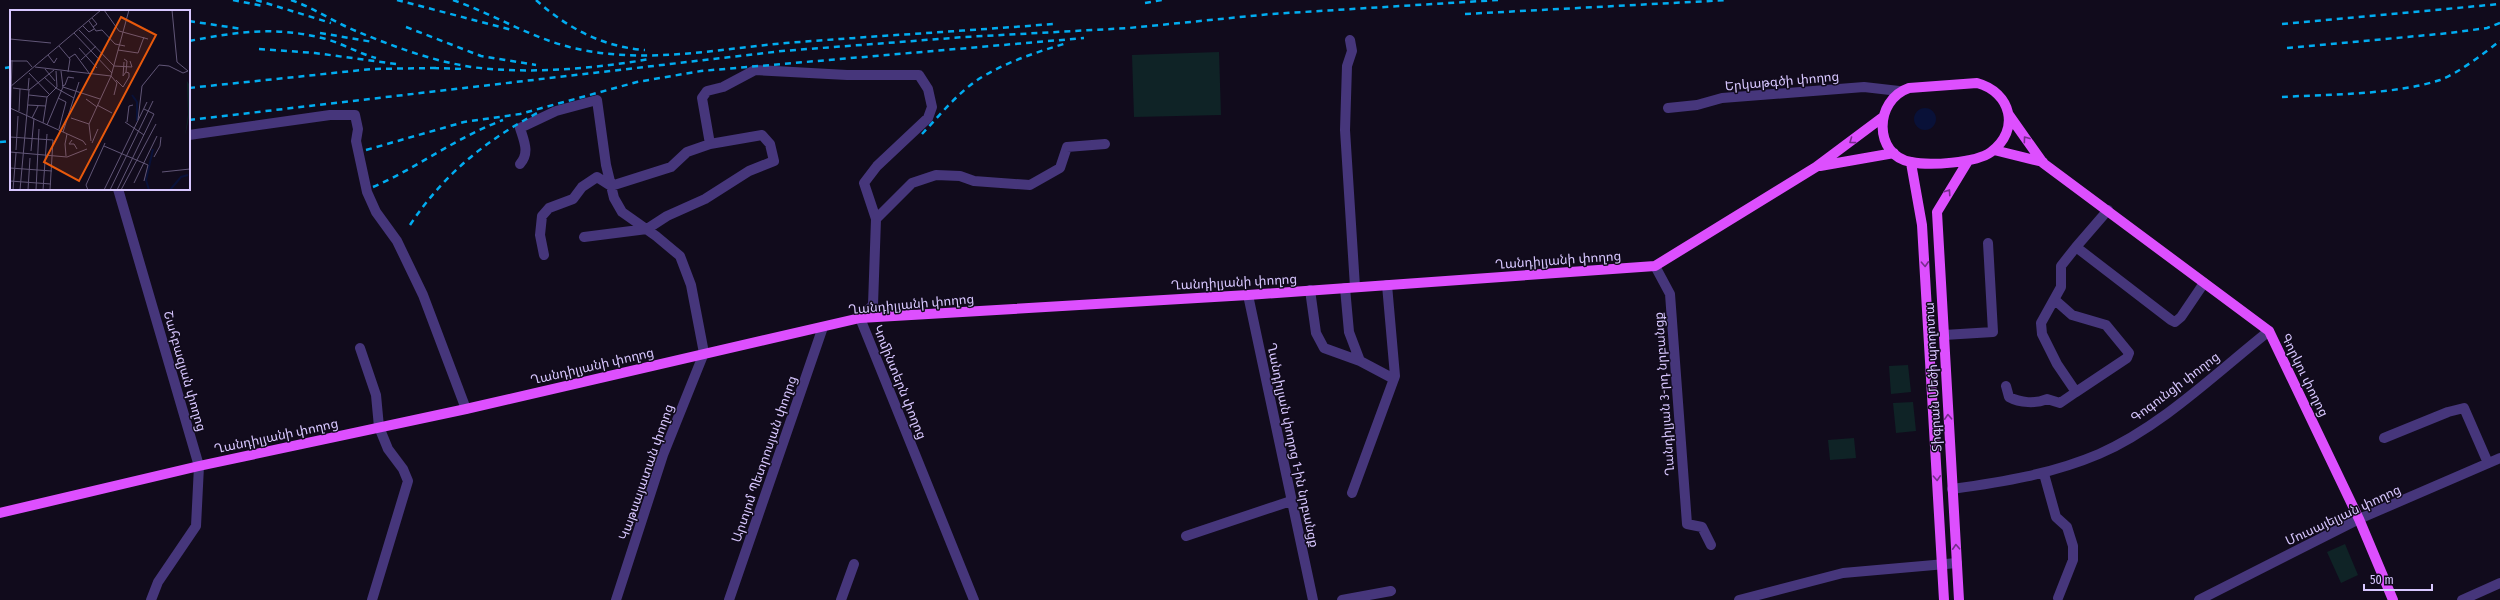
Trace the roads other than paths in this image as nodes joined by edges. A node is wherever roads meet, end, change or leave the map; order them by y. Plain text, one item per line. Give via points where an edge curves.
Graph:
1 (1350, 40) dead end
2 (1899, 91) junction
3 (1668, 108) dead end
4 (2009, 115) junction
5 (1883, 117) junction
6 (190, 135) edge
7 (710, 144) junction
8 (1105, 144) dead end
9 (1994, 150) junction
10 (1894, 153) junction
11 (1911, 162) junction
12 (1968, 162) junction
13 (2043, 162) junction
14 (520, 164) dead end
15 (1816, 167) junction
16 (611, 186) junction
17 (118, 190) edge
18 (2108, 210) junction
19 (876, 219) junction
20 (647, 229) junction
21 (584, 237) dead end
22 (1988, 243) dead end
23 (2076, 247) junction
24 (544, 255) dead end
25 (1655, 266) junction
26 (2204, 283) junction
27 (1387, 285) junction
28 (1350, 288) junction
29 (1310, 290) junction
30 (1248, 295) junction
31 (2055, 300) junction
32 (860, 318) junction
33 (822, 327) junction
34 (2269, 331) junction
35 (1944, 335) junction
36 (360, 348) dead end
37 (704, 353) junction
38 (1360, 361) junction
39 (1394, 379) junction
40 (2006, 386) dead end
41 (2076, 392) junction
42 (466, 409) junction
43 (379, 427) junction
44 (2384, 438) dead end
45 (2500, 458) edge
46 (2488, 463) junction
47 (199, 466) junction
48 (2044, 474) junction
49 (1952, 489) junction
50 (1352, 493) dead end
51 (1291, 501) junction
52 (0, 513) edge
53 (2359, 519) junction
54 (1186, 536) dead end
55 (1711, 545) dead end
56 (1956, 563) junction
57 (854, 564) dead end
58 (1942, 564) junction
59 (2500, 583) edge
60 (1391, 591) dead end
61 (2058, 598) dead end
62 (151, 600) edge
63 (372, 600) edge
64 (616, 600) edge
65 (729, 600) edge
66 (841, 600) edge
67 (974, 600) edge
68 (1313, 600) edge
69 (1342, 600) edge
70 (1739, 600) edge
71 (1944, 600) edge
72 (1959, 600) edge
73 (2199, 600) edge
74 (2393, 600) edge
75 (2462, 600) edge

1 - 28 street via 1352,51 1347,66 1345,130
2 - 3 street, Երկաթգծի փողոց via 1864,87 1722,98 1697,105
2 - 4 main road via 1977,83 1989,86 2003,100
2 - 5 main road via 1887,104
4 - 9 main road via 2007,132
13 -> 4 main road, Գորկու փողոց
5 - 10 main road via 1885,139
5 -> 15 main road, Ղանդիլյանի փողոց
6 - 42 street via 330,115 355,115 358,129 356,142 367,192 376,212 397,241 424,296
7 - 16 street via 687,152 671,167
7 - 19 street via 702,98 707,91 723,87 755,70 847,75 919,75 928,89 932,107 928,118 877,166 864,183
7 - 20 street via 762,135 770,144 774,161 749,172 705,199 667,216
8 - 19 street via 1067,146 1060,168 1030,185 936,175 912,183
9 - 12 main road
9 - 13 main road, Գորկու փողոց
10 - 11 main road
10 - 15 main road, Ղանդիլյանի փողոց
11 - 12 main road
11 -> 58 main road, Տիգրան Մեծի պողոտա via 1922,225
35 -> 12 main road, Տիգրան Մեծի պողոտա via 1937,212
13 - 18 main road, Գորկու փողոց
14 - 16 street via 526,149 520,128 556,111 598,100
15 - 25 main road, Ղանդիլյանի փողոց
16 - 20 street via 622,212
16 - 24 street via 597,177 582,187 573,199 549,208 542,216 541,222 540,235
17 - 47 street, Շահբազյան փողոց
18 - 23 street
18 - 26 main road, Գորկու փողոց
19 - 32 street, Կոմինտերն փողոց via 873,305
20 - 21 street
20 - 37 street via 680,256 691,285
22 - 35 street via 1992,332
23 - 26 street via 2175,322
23 - 31 street via 2061,266 2062,283
25 - 27 main road, Ղանդիլյանի փողոց
25 - 55 street, Ղանդիլյան 3-րդ նրբանցք via 1670,294 1687,524 1702,527
26 - 34 main road, Գորկու փողոց
27 - 28 main road, Ղանդիլյանի փողոց
27 - 39 street
28 - 29 main road, Ղանդիլյանի փողոց
28 - 38 street via 1349,332
29 - 30 main road, Ղանդիլյանի փողոց
29 - 38 street via 1316,333 1324,348
30 - 32 main road, Ղանդիլյանի փողոց
30 - 51 street, Ղանդիլյան փողոց 1-ին նրբանցք
31 - 41 street via 2041,323 2042,334 2057,364
31 - 41 street via 2072,315 2106,325 2129,353 2128,358
32 - 33 main road, Ղանդիլյանի փողոց
32 - 67 street, Կոմինտերն փողոց
33 - 37 main road, Ղանդիլյանի փողոց
33 - 65 street, Արտյոմ Պետրոսյան փողոց
34 - 48 street, Գոգունցի փողոց via 2152,424 2100,454
34 - 53 main road, Գորկու փողոց
49 -> 35 main road, Տիգրան Մեծի պողոտա
36 - 43 street via 376,395
37 - 42 main road, Ղանդիլյանի փողոց
37 - 64 street, Կաթսայատան փողոց via 663,455
38 - 39 street
39 - 50 street
40 - 41 street via 2009,397 2039,403 2047,399 2060,403
42 - 43 main road, Ղանդիլյանի փողոց
43 - 47 main road, Ղանդիլյանի փողոց
43 - 63 street via 388,449 403,469 408,481
44 - 46 street via 2464,408
45 - 46 street, Մուսայելյան փողոց
46 - 53 street, Մուսայելյան փողոց
47 - 52 main road, Ղանդիլյանի փողոց
47 - 62 street, Շահբազյան փողոց via 196,526 158,582
48 - 49 street, Գոգունցի փողոց
48 - 61 street via 2056,517 2067,528 2073,546 2073,560
56 -> 49 main road, Տիգրան Մեծի պողոտա
51 - 54 street
51 - 68 street, Ղանդիլյան փողոց 1-ին նրբանցք
53 - 73 street, Մուսայելյան փողոց
53 - 74 main road, Գորկու փողոց
56 - 58 street
56 - 72 main road, Տիգրան Մեծի պողոտա
57 - 66 street
58 - 70 street via 1843,573
58 - 71 main road, Տիգրան Մեծի պողոտա
59 - 75 street
60 - 69 street

